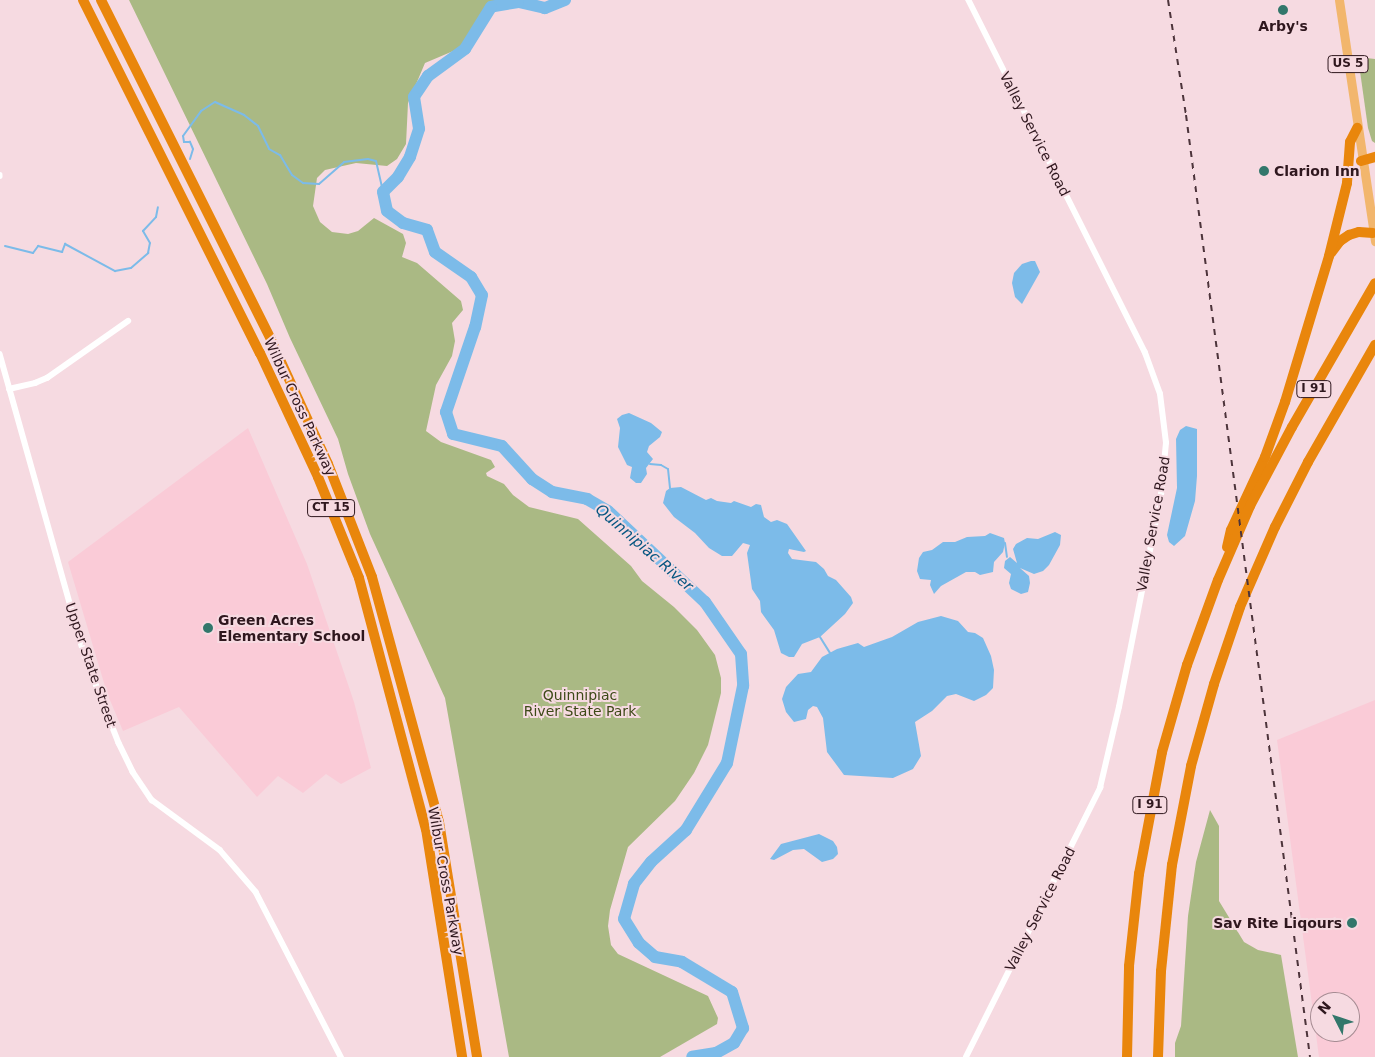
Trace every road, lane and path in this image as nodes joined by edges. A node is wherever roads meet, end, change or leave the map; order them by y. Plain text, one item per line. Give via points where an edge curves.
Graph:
1 (83, 0) edge
2 (101, 0) edge
3 (968, 0) edge
4 (1339, 0) edge
5 (1357, 128) junction
6 (1375, 157) edge
7 (1361, 161) junction
8 (1374, 237) edge
9 (1329, 256) junction
10 (1373, 287) edge
11 (128, 321) dead end
12 (1375, 345) edge
13 (0, 354) edge
14 (9, 389) junction
15 (1226, 561) junction
16 (341, 1057) edge
17 (462, 1057) edge
18 (477, 1057) edge
19 (966, 1057) edge
20 (1127, 1057) edge
21 (1158, 1057) edge

1 - 17 highway, Wilbur Cross Parkway / CT 15 via 260,353 318,477 359,578 426,829
2 - 18 highway, Wilbur Cross Parkway / CT 15 via 271,340 328,464 372,577 439,822
3 - 19 street, Valley Service Road via 1145,353 1160,394 1166,443 1161,494 1100,788
4 - 5 main road, US 5
5 - 7 main road, US 5
5 - 9 highway via 1350,142 1347,183
6 - 7 highway
7 - 8 main road, US 5
8 - 9 highway via 1359,232 1349,235
9 - 15 highway via 1281,415 1230,534
10 - 15 highway, I 91 via 1259,489
11 - 14 street via 47,378
12 - 21 highway, I 91 via 1304,470 1267,545 1233,627 1199,735 1175,849 1163,945
13 - 14 street, Upper State Street
14 - 16 street, Upper State Street via 86,656 112,729 152,800 220,850 256,892
15 - 20 highway, I 91 via 1178,694 1149,815 1132,926

